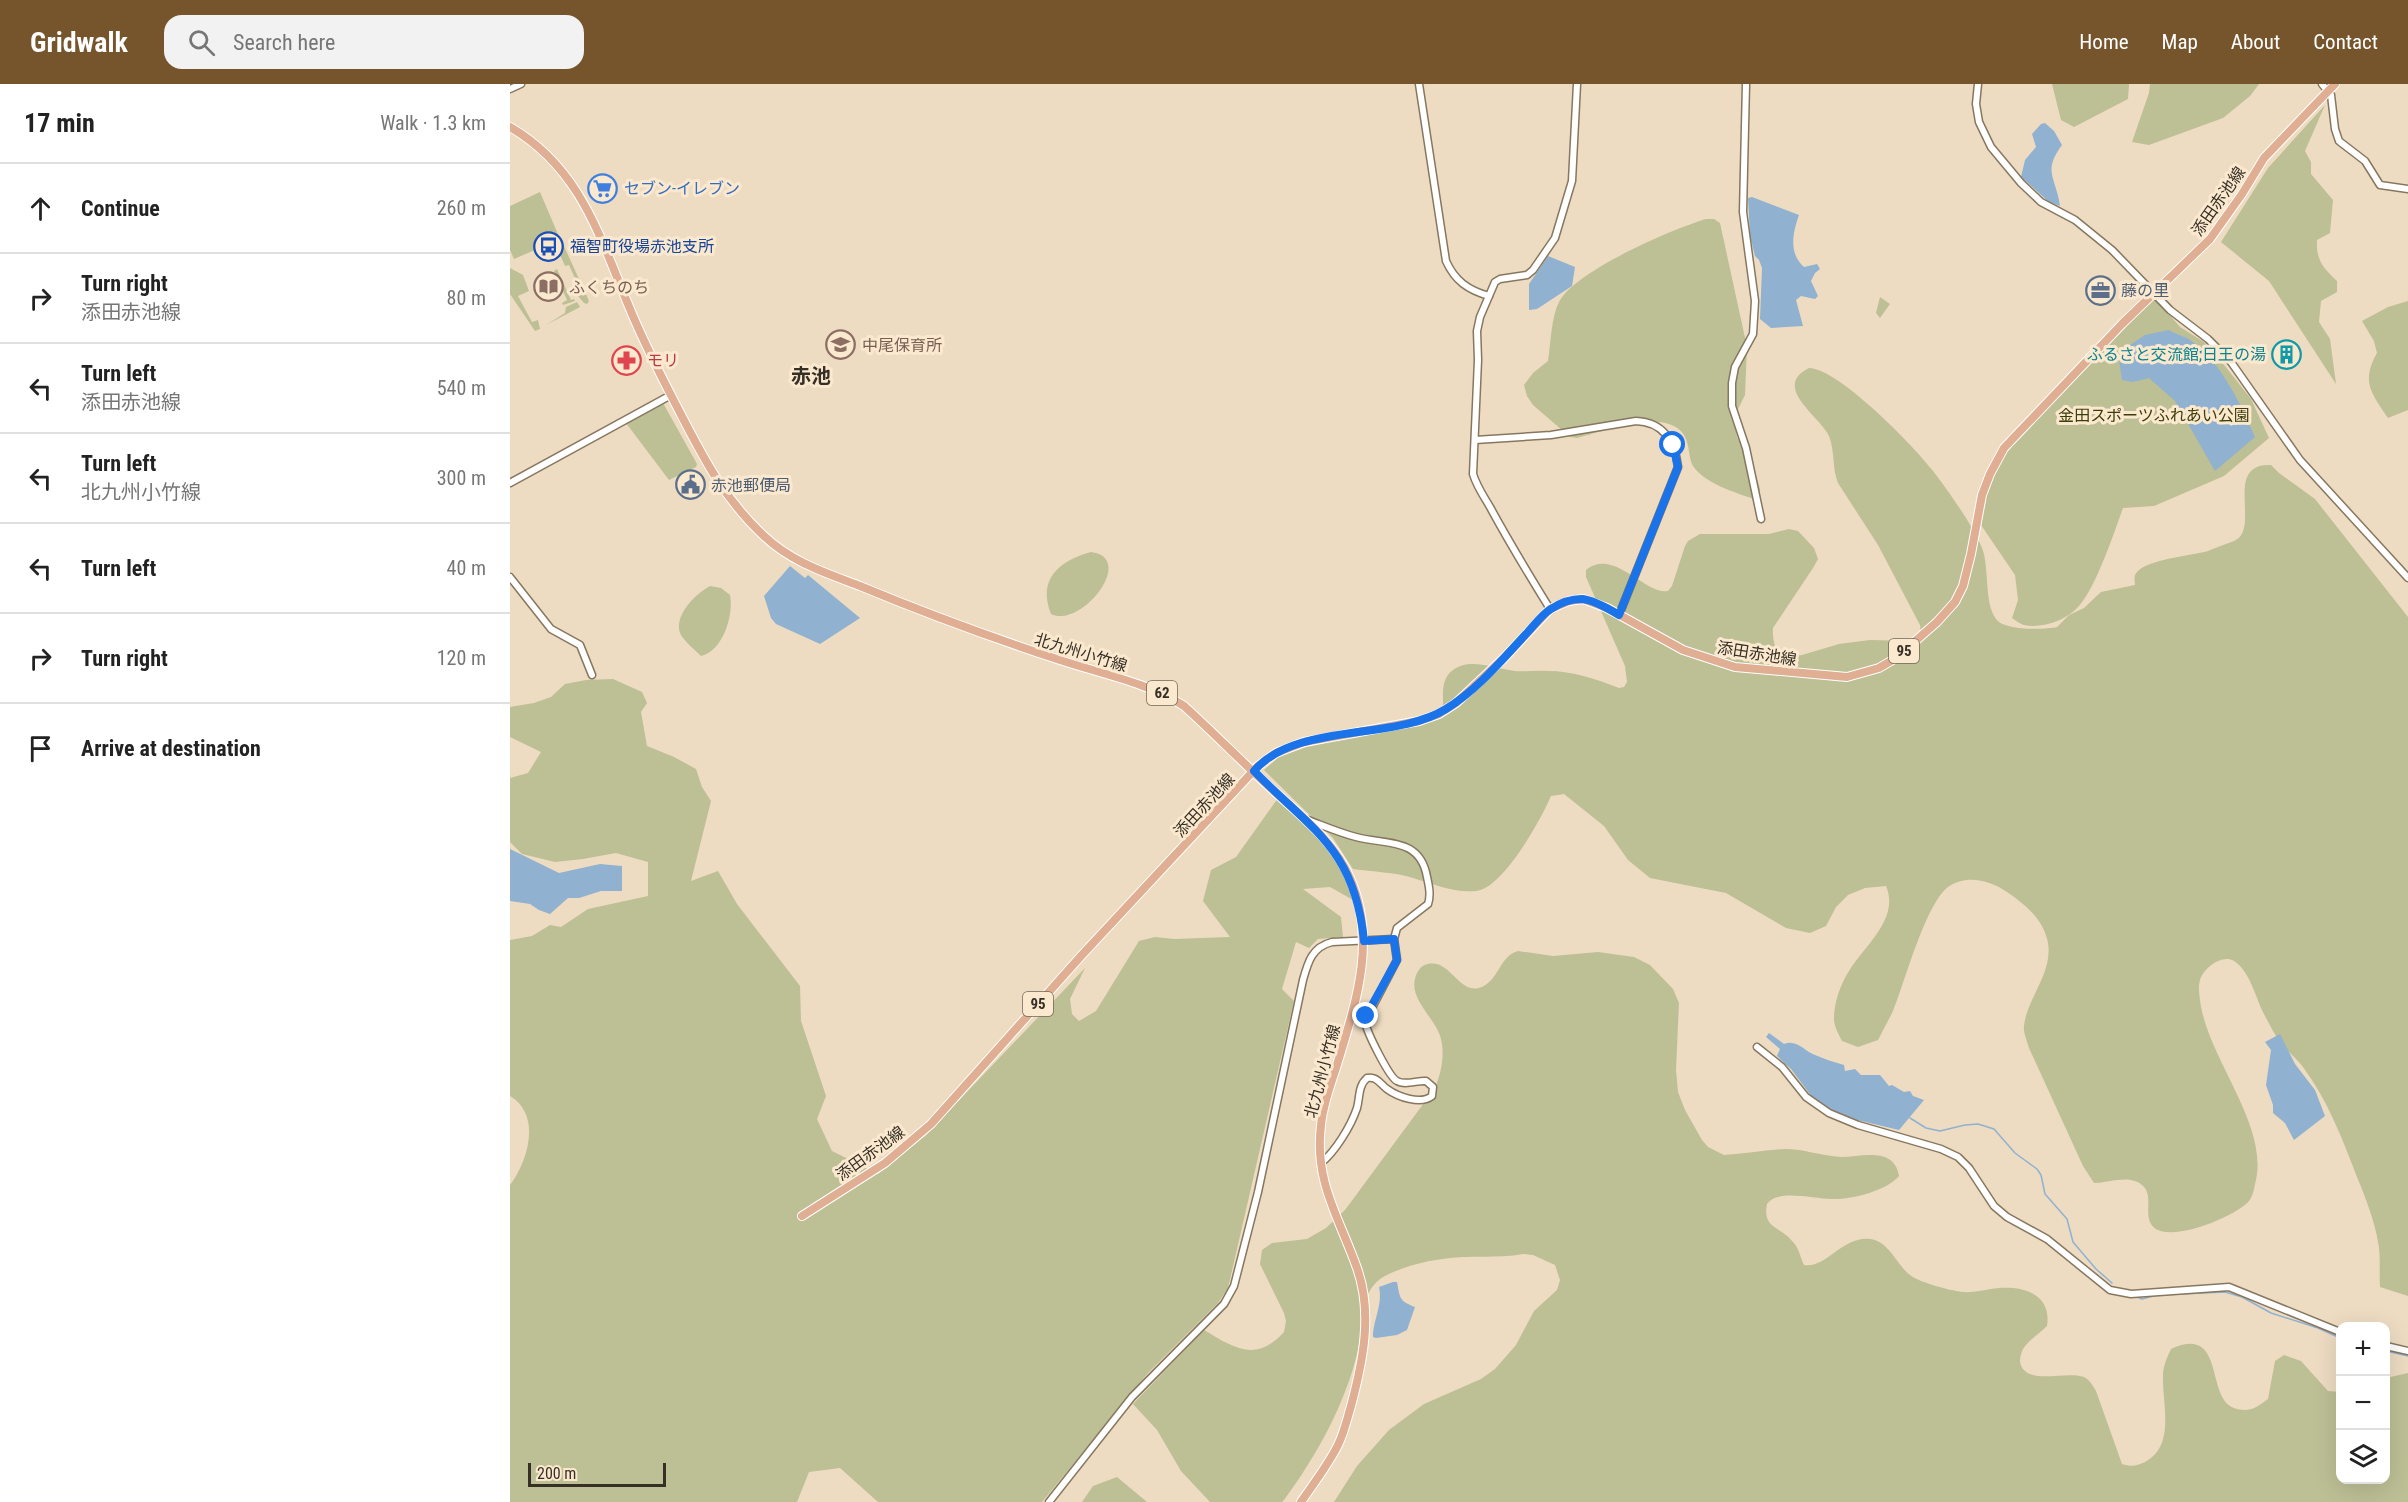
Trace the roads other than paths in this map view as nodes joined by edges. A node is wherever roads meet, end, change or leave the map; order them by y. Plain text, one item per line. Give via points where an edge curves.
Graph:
1 (521, 84) edge
2 (1419, 84) edge
3 (1577, 84) edge
4 (1746, 84) edge
5 (1978, 84) edge
6 (2322, 84) edge
7 (2335, 84) edge
8 (510, 89) edge
9 (2328, 91) junction
10 (510, 127) edge
11 (2408, 189) edge
12 (2154, 295) junction
13 (1489, 296) junction
14 (671, 395) junction
15 (1475, 440) junction
16 (510, 483) edge
17 (1761, 519) dead end
18 (510, 577) edge
19 (2408, 578) edge
20 (1550, 609) junction
21 (1619, 615) junction
22 (592, 675) dead end
23 (1254, 771) junction
24 (1306, 819) junction
25 (1394, 939) junction
26 (1364, 941) junction
27 (1757, 1047) dead end
28 (1321, 1163) junction
29 (802, 1216) dead end
30 (2336, 1330) edge
31 (2390, 1347) edge
32 (2408, 1351) edge
33 (1049, 1502) edge
34 (1301, 1502) edge

1 - 8 street
2 - 13 street via 1446,261 1459,282
3 - 13 street via 1572,181 1556,238 1533,270 1518,278 1500,279
4 - 17 street via 1743,212 1755,301 1753,334 1735,367 1732,405
5 - 12 street via 1979,122 2002,161 2041,202 2075,220 2112,250
6 - 9 street
7 - 9 main road, 添田赤池線 / 95
9 - 11 street via 2339,141 2365,161 2380,184
9 - 12 main road, 添田赤池線 / 95 via 2264,158 2210,239
10 - 14 main road, 北九州小竹線 / 62 via 543,152 589,210 630,310
12 - 19 street via 2231,362 2300,460
12 - 21 main road, 添田赤池線 / 95 via 2004,448 1982,495 1963,586 1955,602 1896,658 1879,668 1847,676 1735,667 1683,650
13 - 15 street via 1477,331
14 - 16 street
14 - 23 main road, 北九州小竹線 / 62 via 729,500 784,553 883,596 1166,695 1184,706
15 - 20 street via 1473,474 1477,487
15 - 21 street via 1551,435 1635,421 1646,421 1667,434 1678,467
18 - 22 street via 551,628 580,645
20 - 21 main road, 添田赤池線 / 95 via 1583,599
20 - 23 main road, 添田赤池線 / 95 via 1456,704 1439,714 1304,742 1276,753
23 - 24 main road, 北九州小竹線 / 62
23 - 29 main road, 添田赤池線 / 95 via 1081,956 932,1124 885,1163
24 - 25 street via 1357,838 1402,844 1416,854 1426,869 1429,899 1424,908 1400,924
24 - 26 main road, 北九州小竹線 / 62 via 1330,846 1350,878
25 - 26 street
25 - 28 street via 1397,960 1366,1016 1365,1027 1394,1078 1402,1083 1426,1081 1433,1087 1432,1096 1422,1101 1400,1095 1376,1078 1367,1078 1347,1128 1332,1154
26 - 28 main road, 北九州小竹線 / 62 via 1359,989 1323,1112
26 - 33 street via 1322,944 1307,963 1234,1287 1224,1304 1132,1397
27 - 30 street via 1782,1066 1806,1097 1829,1113 1958,1157 1994,1206 2047,1239 2110,1290 2131,1294 2229,1287
28 - 34 main road, 北九州小竹線 / 62 via 1330,1206 1362,1289 1364,1346 1339,1443
31 - 32 street

